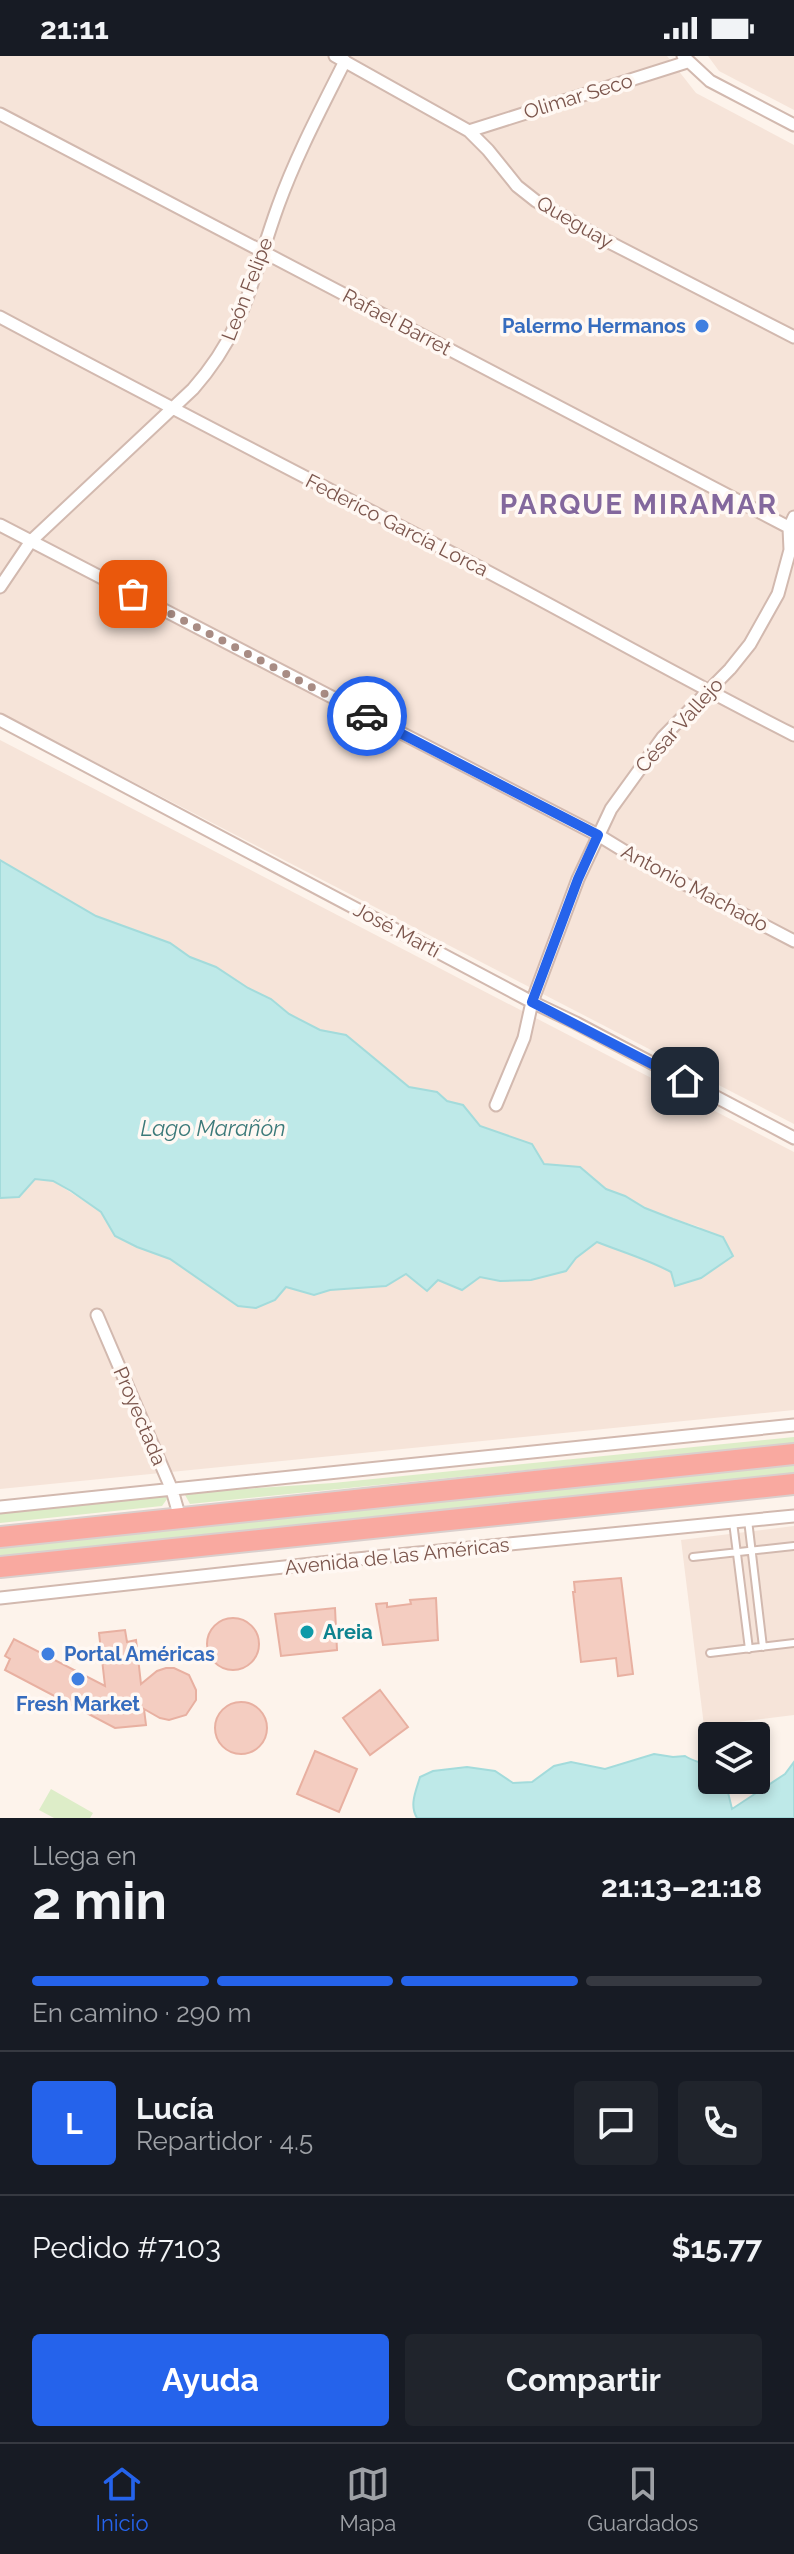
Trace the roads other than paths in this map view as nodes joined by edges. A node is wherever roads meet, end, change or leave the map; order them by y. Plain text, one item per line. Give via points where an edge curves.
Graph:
1 (340, 59) edge
2 (685, 59) edge
3 (0, 114) edge
4 (794, 125) edge
5 (469, 131) junction
6 (264, 250) junction
7 (0, 317) edge
8 (794, 337) edge
9 (170, 409) junction
10 (0, 525) edge
11 (792, 525) edge
12 (31, 541) junction
13 (0, 587) edge
14 (708, 692) junction
15 (0, 720) edge
16 (794, 735) edge
17 (598, 835) junction
18 (794, 941) edge
19 (532, 1002) junction
20 (496, 1105) dead end
21 (794, 1138) edge
22 (97, 1315) dead end
23 (794, 1425) edge
24 (794, 1454) edge
25 (794, 1484) edge
26 (172, 1490) junction
27 (0, 1507) edge
28 (794, 1516) edge
29 (180, 1518) junction
30 (748, 1520) junction
31 (733, 1522) junction
32 (0, 1537) edge
33 (794, 1546) edge
34 (752, 1551) junction
35 (737, 1552) junction
36 (693, 1557) dead end
37 (0, 1567) edge
38 (0, 1598) edge
39 (794, 1643) edge
40 (763, 1647) junction
41 (749, 1649) junction
42 (710, 1653) dead end

1 - 5 street, Queguay
1 - 6 street, León Felipe
2 - 4 street via 710,81
2 - 5 street, Olimar Seco
3 - 6 street, Rafael Barret
5 - 8 street, Queguay via 536,201
6 - 9 street, León Felipe via 229,341 213,367
6 - 11 street, Rafael Barret
7 - 9 street, Federico García Lorca
9 - 12 street, León Felipe
9 - 14 street, Federico García Lorca
10 - 12 street, Antonio Machado
11 - 14 street, César Vallejo via 785,572 769,614
12 - 13 street, León Felipe
12 - 17 street, Antonio Machado
14 - 16 street, Federico García Lorca
14 - 17 street, César Vallejo via 645,759
15 - 19 street, José Martí
17 - 18 street, Antonio Machado
17 - 19 street, César Vallejo
19 - 20 street, César Vallejo via 524,1038
19 - 21 street, José Martí
22 - 26 street, Proyectada
23 - 26 street
24 - 29 highway
25 - 37 highway, Avenida de las Américas
26 - 27 street
26 - 29 street, Proyectada
28 - 30 street, Avenida de las Américas
29 - 32 highway
30 - 31 street, Avenida de las Américas
30 - 34 lane
31 - 35 lane
31 - 38 street, Avenida de las Américas
33 - 34 lane
34 - 35 lane
34 - 40 lane
35 - 36 lane
35 - 41 lane
39 - 40 lane
40 - 41 lane
41 - 42 lane

